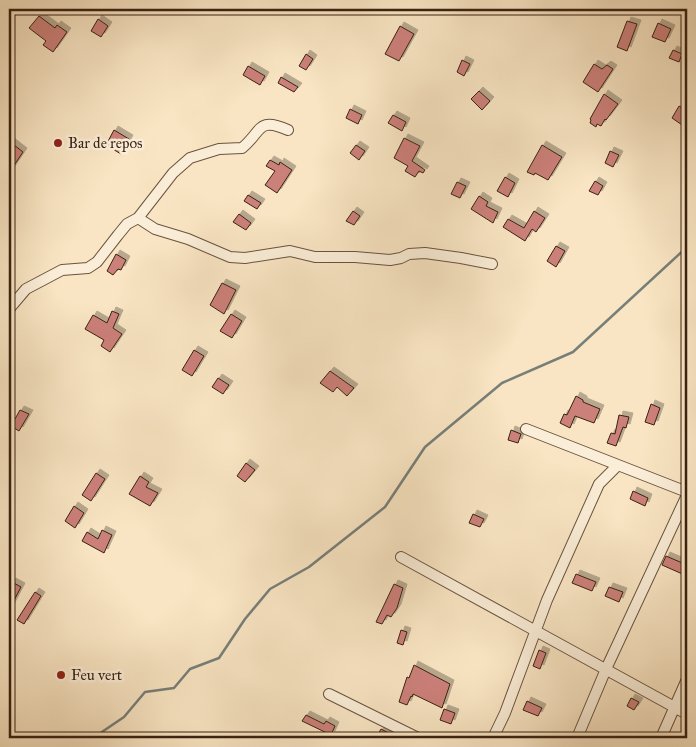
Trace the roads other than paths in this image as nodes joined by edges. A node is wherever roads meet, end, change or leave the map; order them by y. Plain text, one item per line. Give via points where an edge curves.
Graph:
1 (288, 130) dead end
2 (138, 218) junction
3 (492, 264) dead end
4 (9, 309) edge
5 (526, 429) dead end
6 (618, 465) junction
7 (687, 494) edge
8 (401, 557) dead end
9 (536, 631) junction
10 (606, 669) junction
11 (687, 679) edge
12 (329, 694) dead end
13 (674, 707) junction
14 (687, 714) edge
15 (418, 738) edge
16 (494, 738) edge
17 (577, 738) edge
18 (661, 738) edge

1 - 2 street via 267,124 242,148 219,149 190,158 173,173
2 - 3 street via 156,229 230,257 290,251 315,257 390,260 408,254 425,254
2 - 4 street via 127,224 97,262 88,268 62,270 26,289
5 - 6 street
6 - 7 street
6 - 9 street via 600,484
7 - 10 street
8 - 9 street
9 - 10 street
9 - 16 street
10 - 13 street
10 - 17 street
11 - 13 street
12 - 15 street
13 - 14 street
13 - 18 street

